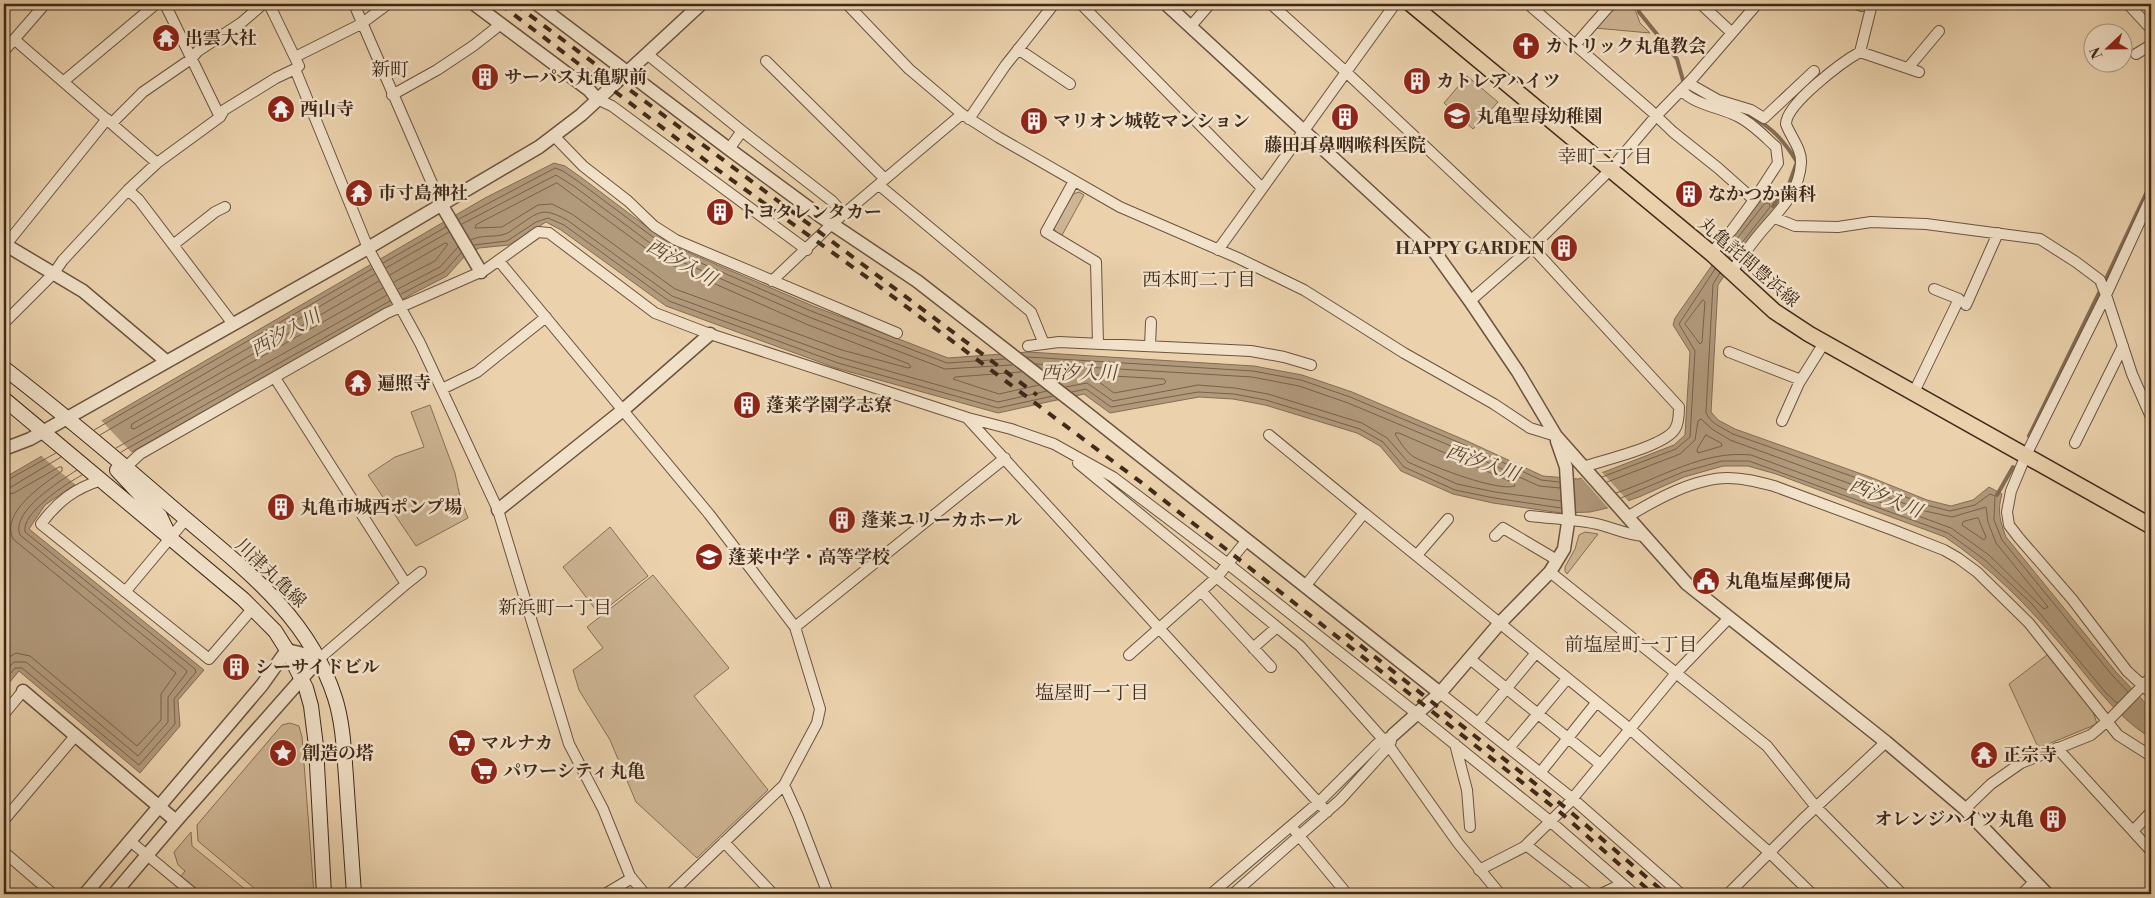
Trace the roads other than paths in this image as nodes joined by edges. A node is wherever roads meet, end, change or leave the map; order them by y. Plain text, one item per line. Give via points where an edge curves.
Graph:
1 (44, 4) edge
2 (156, 4) edge
3 (165, 4) edge
4 (263, 4) edge
5 (269, 4) edge
6 (354, 4) edge
7 (388, 4) edge
8 (474, 4) edge
9 (537, 4) edge
10 (701, 4) edge
11 (847, 4) edge
12 (1054, 4) edge
13 (1081, 4) edge
14 (1166, 4) edge
15 (1210, 4) edge
16 (1270, 4) edge
17 (1396, 4) edge
18 (1411, 4) edge
19 (1528, 4) edge
20 (1612, 4) edge
21 (1701, 4) edge
22 (1757, 4) edge
23 (1863, 4) edge
24 (2128, 4) edge
25 (361, 24) junction
26 (501, 24) junction
27 (1190, 27) junction
28 (2151, 29) edge
29 (1940, 31) dead end
30 (1732, 33) junction
31 (15, 40) junction
32 (1575, 45) junction
33 (2151, 45) edge
34 (1018, 49) junction
35 (4, 52) edge
36 (1860, 52) junction
37 (648, 54) junction
38 (2136, 54) dead end
39 (295, 57) junction
40 (191, 59) junction
41 (766, 61) dead end
42 (1908, 68) junction
43 (295, 69) junction
44 (1814, 71) dead end
45 (629, 72) junction
46 (1346, 72) junction
47 (1919, 72) dead end
48 (64, 81) junction
49 (1070, 84) dead end
50 (1684, 86) junction
51 (392, 95) junction
52 (597, 99) junction
53 (965, 116) junction
54 (1656, 116) junction
55 (220, 117) junction
56 (110, 121) junction
57 (742, 131) junction
58 (1304, 131) junction
59 (554, 137) junction
60 (729, 149) junction
61 (157, 163) junction
62 (1611, 169) junction
63 (1074, 181) junction
64 (882, 182) junction
65 (1262, 188) junction
66 (128, 190) junction
67 (2151, 196) edge
68 (1754, 200) junction
69 (441, 204) junction
70 (225, 207) dead end
71 (844, 214) junction
72 (1775, 218) junction
73 (833, 223) junction
74 (1998, 233) junction
75 (2130, 243) junction
76 (4, 245) edge
77 (173, 245) junction
78 (1532, 247) junction
79 (2140, 247) dead end
80 (806, 250) junction
81 (1218, 250) junction
82 (370, 253) junction
83 (1711, 253) junction
84 (500, 261) junction
85 (1732, 271) junction
86 (481, 272) junction
87 (54, 273) junction
88 (772, 281) junction
89 (1934, 289) dead end
90 (2106, 293) junction
91 (1470, 301) junction
92 (1966, 305) dead end
93 (400, 307) junction
94 (546, 317) junction
95 (1151, 322) dead end
96 (4, 323) edge
97 (233, 324) junction
98 (897, 333) dead end
99 (710, 334) junction
100 (1824, 343) junction
101 (1044, 344) junction
102 (1098, 344) junction
103 (1028, 346) dead end
104 (1150, 346) junction
105 (2123, 346) junction
106 (1730, 352) dead end
107 (166, 361) junction
108 (1311, 365) dead end
109 (4, 368) edge
110 (275, 378) junction
111 (1801, 380) junction
112 (442, 389) junction
113 (1914, 392) junction
114 (4, 399) edge
115 (623, 410) junction
116 (2151, 417) edge
117 (968, 418) junction
118 (1782, 420) dead end
119 (72, 424) junction
120 (42, 431) junction
121 (1269, 435) dead end
122 (1556, 436) junction
123 (2075, 443) dead end
124 (1054, 444) junction
125 (4, 449) edge
126 (2026, 454) junction
127 (1005, 458) junction
128 (122, 467) junction
129 (1584, 468) junction
130 (97, 477) junction
131 (498, 510) junction
132 (1364, 513) junction
133 (1624, 514) junction
134 (1530, 516) dead end
135 (1570, 518) junction
136 (186, 519) junction
137 (1448, 519) dead end
138 (2151, 526) edge
139 (1495, 536) dead end
140 (1644, 536) junction
141 (170, 538) junction
142 (1247, 540) junction
143 (1417, 555) junction
144 (1558, 560) junction
145 (1228, 564) junction
146 (421, 572) dead end
147 (1550, 572) junction
148 (1217, 577) junction
149 (406, 584) junction
150 (1306, 585) junction
151 (1201, 591) junction
152 (125, 592) junction
153 (252, 608) junction
154 (1729, 618) junction
155 (1499, 624) junction
156 (795, 627) junction
157 (1159, 627) junction
158 (1277, 627) junction
159 (1253, 648) junction
160 (288, 650) junction
161 (1536, 654) junction
162 (1129, 655) dead end
163 (320, 658) junction
164 (1470, 659) junction
165 (1271, 667) dead end
166 (1677, 672) junction
167 (2151, 676) edge
168 (302, 679) junction
169 (1567, 679) junction
170 (2143, 686) junction
171 (1508, 689) junction
172 (23, 690) joint
173 (1440, 693) junction
174 (2151, 694) edge
175 (1596, 703) junction
176 (1416, 713) junction
177 (1538, 713) junction
178 (4, 714) edge
179 (2109, 719) junction
180 (1478, 724) junction
181 (1630, 729) junction
182 (76, 735) junction
183 (1568, 738) junction
184 (1389, 741) junction
185 (1886, 742) junction
186 (1455, 744) junction
187 (1509, 748) junction
188 (2057, 748) junction
189 (2151, 756) edge
190 (1600, 764) junction
191 (1540, 773) junction
192 (784, 785) junction
193 (1573, 799) junction
194 (1319, 802) junction
195 (159, 805) junction
196 (1816, 806) junction
197 (1965, 809) junction
198 (1327, 812) junction
199 (2151, 812) edge
200 (4, 820) edge
201 (176, 821) junction
202 (1551, 822) junction
203 (1291, 826) junction
204 (1470, 827) dead end
205 (2133, 831) junction
206 (1299, 836) junction
207 (130, 841) junction
208 (724, 842) junction
209 (1526, 845) junction
210 (2151, 851) edge
211 (4, 852) edge
212 (1770, 853) junction
213 (147, 855) junction
214 (1479, 870) junction
215 (632, 878) junction
216 (2035, 881) junction
217 (1622, 884) junction
218 (53, 894) edge
219 (85, 894) edge
220 (114, 894) edge
221 (194, 894) edge
222 (324, 894) edge
223 (354, 894) edge
224 (605, 894) edge
225 (645, 894) edge
226 (670, 894) edge
227 (773, 894) edge
228 (828, 894) edge
229 (1211, 894) edge
230 (1233, 894) edge
231 (1347, 894) edge
232 (1500, 894) edge
233 (1589, 894) edge
234 (1601, 894) edge
235 (1634, 894) edge
236 (1681, 894) edge
237 (1728, 894) edge
238 (1812, 894) edge
239 (1902, 894) edge
240 (2022, 894) edge
241 (2047, 894) edge

1 - 31 street
2 - 48 street
3 - 40 street
4 - 40 street
5 - 39 street
6 - 25 street
7 - 25 street
8 - 26 street
9 - 45 street
10 - 37 street
11 - 53 street via 909,69
12 - 34 street
13 - 65 street
14 - 27 street
15 - 27 street
16 - 46 street
17 - 46 street
18 - 62 main road, 丸亀詫間豊浜線
19 - 32 street
20 - 32 street
21 - 30 street
22 - 30 street
23 - 36 street
24 - 28 street
25 - 39 street
25 - 51 street
26 - 51 street via 437,70
26 - 52 street
27 - 58 street
29 - 42 street
30 - 50 street
31 - 35 street
31 - 48 street
32 - 54 street
33 - 38 street
34 - 49 street
34 - 53 street
36 - 42 street
36 - 72 street via 1815,86 1788,112 1786,124 1797,145 1801,162 1794,190
37 - 45 street
37 - 57 street
39 - 43 street via 300,66
40 - 55 street
40 - 56 street via 143,92
41 - 64 street
42 - 47 street
43 - 55 street via 224,110
43 - 82 street
44 - 50 street via 1764,118 1751,110
45 - 52 street
45 - 60 street
46 - 58 street
46 - 78 street
48 - 56 street
50 - 54 street
50 - 68 street via 1696,101 1739,117 1776,147 1778,163
51 - 69 street
52 - 59 street
52 - 80 street via 612,106
53 - 63 street
53 - 64 street
54 - 62 street
54 - 68 street
55 - 61 street
56 - 61 street
56 - 76 street
57 - 60 street
57 - 71 street
58 - 65 street
58 - 91 street via 1434,251
59 - 69 street
59 - 88 street via 654,226 676,240
60 - 73 street
61 - 66 street
62 - 78 street
62 - 83 main road, 丸亀詫間豊浜線
63 - 81 street via 1120,207
63 - 102 street via 1046,232 1096,262
64 - 71 street
64 - 101 street via 1031,312
65 - 81 street
66 - 77 street
66 - 87 street
67 - 75 street
68 - 83 street
69 - 82 street
69 - 86 street
70 - 77 street
71 - 73 street
72 - 74 street via 1796,226 1838,227 1881,222
72 - 85 street
73 - 80 street
73 - 142 street via 917,281
74 - 90 street via 2040,239 2100,280
74 - 92 street via 1982,282
75 - 79 street
75 - 90 street
76 - 87 street
77 - 97 street
78 - 91 street
78 - 129 street via 1679,407 1678,424 1668,437
80 - 88 street
81 - 122 street via 1304,290 1530,428
82 - 93 street
82 - 97 street
83 - 85 main road, 丸亀詫間豊浜線
84 - 86 street
84 - 94 street
84 - 99 street via 538,232 549,232 656,313
85 - 100 main road, 丸亀詫間豊浜線 via 1774,311
86 - 93 street
87 - 96 street
87 - 107 street via 83,291
88 - 98 street
89 - 113 street via 1959,299
90 - 105 street
90 - 126 street
91 - 122 street
93 - 110 street
93 - 112 street
94 - 112 street via 477,372
94 - 115 street
95 - 104 street
97 - 107 street
99 - 115 street
99 - 117 street
100 - 111 street
100 - 113 main road, 丸亀詫間豊浜線
101 - 102 street
101 - 103 street
102 - 104 street
104 - 108 street via 1251,351
105 - 116 street
105 - 123 street
106 - 111 street
107 - 119 street
109 - 119 main road, 川津丸亀線
110 - 128 street
110 - 149 street
111 - 118 street
112 - 131 street
113 - 126 main road, 丸亀詫間豊浜線
114 - 120 main road
115 - 131 street
115 - 156 street via 709,514
117 - 124 street
117 - 127 street
119 - 120 street
119 - 128 main road, 川津丸亀線
120 - 125 street
120 - 130 main road
121 - 132 street
122 - 129 street
122 - 135 street via 1566,473
124 - 145 street via 1113,477
124 - 148 street
126 - 138 main road, 丸亀詫間豊浜線
126 - 170 street via 2007,503 2008,525 2072,599 2127,671
127 - 156 street
127 - 157 street
128 - 136 main road, 川津丸亀線
128 - 141 main road via 160,516
129 - 133 street
130 - 141 main road
130 - 152 street via 52,508 41,524
131 - 215 street via 569,744 603,809
132 - 143 street
132 - 150 street
133 - 140 street
133 - 179 street via 1705,480 1751,480 1944,550 1977,572 2029,624
134 - 135 street
135 - 140 street
135 - 144 street via 1564,549
136 - 141 street
136 - 163 main road, 川津丸亀線 via 260,583 292,616
137 - 143 street
139 - 144 street via 1503,528
140 - 154 street via 1687,584
141 - 152 street
141 - 153 main road
142 - 145 street
142 - 150 street
143 - 155 street
144 - 147 street
145 - 148 street
145 - 176 street
146 - 149 street
147 - 155 street
147 - 166 street
148 - 151 street
148 - 158 street
149 - 163 street
150 - 173 street
151 - 157 street
151 - 159 street
152 - 153 street via 210,658
153 - 160 main road
154 - 166 street
154 - 185 street
155 - 161 street
155 - 164 street
156 - 192 street via 820,710
157 - 162 street
157 - 194 street
158 - 159 street
158 - 184 street via 1300,646
159 - 165 street
160 - 163 street
160 - 168 main road
160 - 195 street
161 - 169 street
161 - 171 street
163 - 168 street
163 - 223 main road, 川津丸亀線 via 336,700 342,740
164 - 171 street
164 - 173 street
166 - 181 street
166 - 196 street via 1767,746
167 - 170 street
168 - 201 street
168 - 222 main road via 311,706 316,746
169 - 175 street
169 - 177 street
170 - 174 street
170 - 179 street
171 - 177 street
171 - 180 street
172 - 178 street
172 - 182 street
173 - 176 street
173 - 180 street
175 - 181 street
175 - 183 street
176 - 184 street
176 - 186 street
177 - 183 street
177 - 187 street
179 - 188 street via 2091,735
179 - 189 street via 2118,734
180 - 187 street
181 - 190 street
181 - 212 street
182 - 195 street
182 - 200 street
183 - 190 street
183 - 191 street
184 - 194 street via 1377,744
184 - 198 street
184 - 214 street
185 - 196 street
185 - 197 street
186 - 202 street
186 - 204 street via 1467,790
187 - 191 street
188 - 197 street via 2021,763 1991,784
188 - 205 street
190 - 193 street
191 - 193 street
192 - 208 street
192 - 228 street
193 - 202 street
193 - 236 street
194 - 198 street
194 - 203 street
195 - 201 street
195 - 207 street
196 - 212 street
196 - 239 street
197 - 216 street
198 - 206 street
199 - 205 street
201 - 213 street
202 - 209 street
202 - 217 street
203 - 206 street
203 - 229 street
205 - 210 street
206 - 230 street
206 - 231 street
207 - 213 street
207 - 219 street
208 - 226 street
208 - 227 street
209 - 214 street
209 - 233 street
211 - 218 street
212 - 237 street
212 - 238 street
213 - 220 street
213 - 221 street
214 - 232 street
215 - 224 street
215 - 225 street
216 - 240 street
216 - 241 street
217 - 234 street
217 - 235 street

